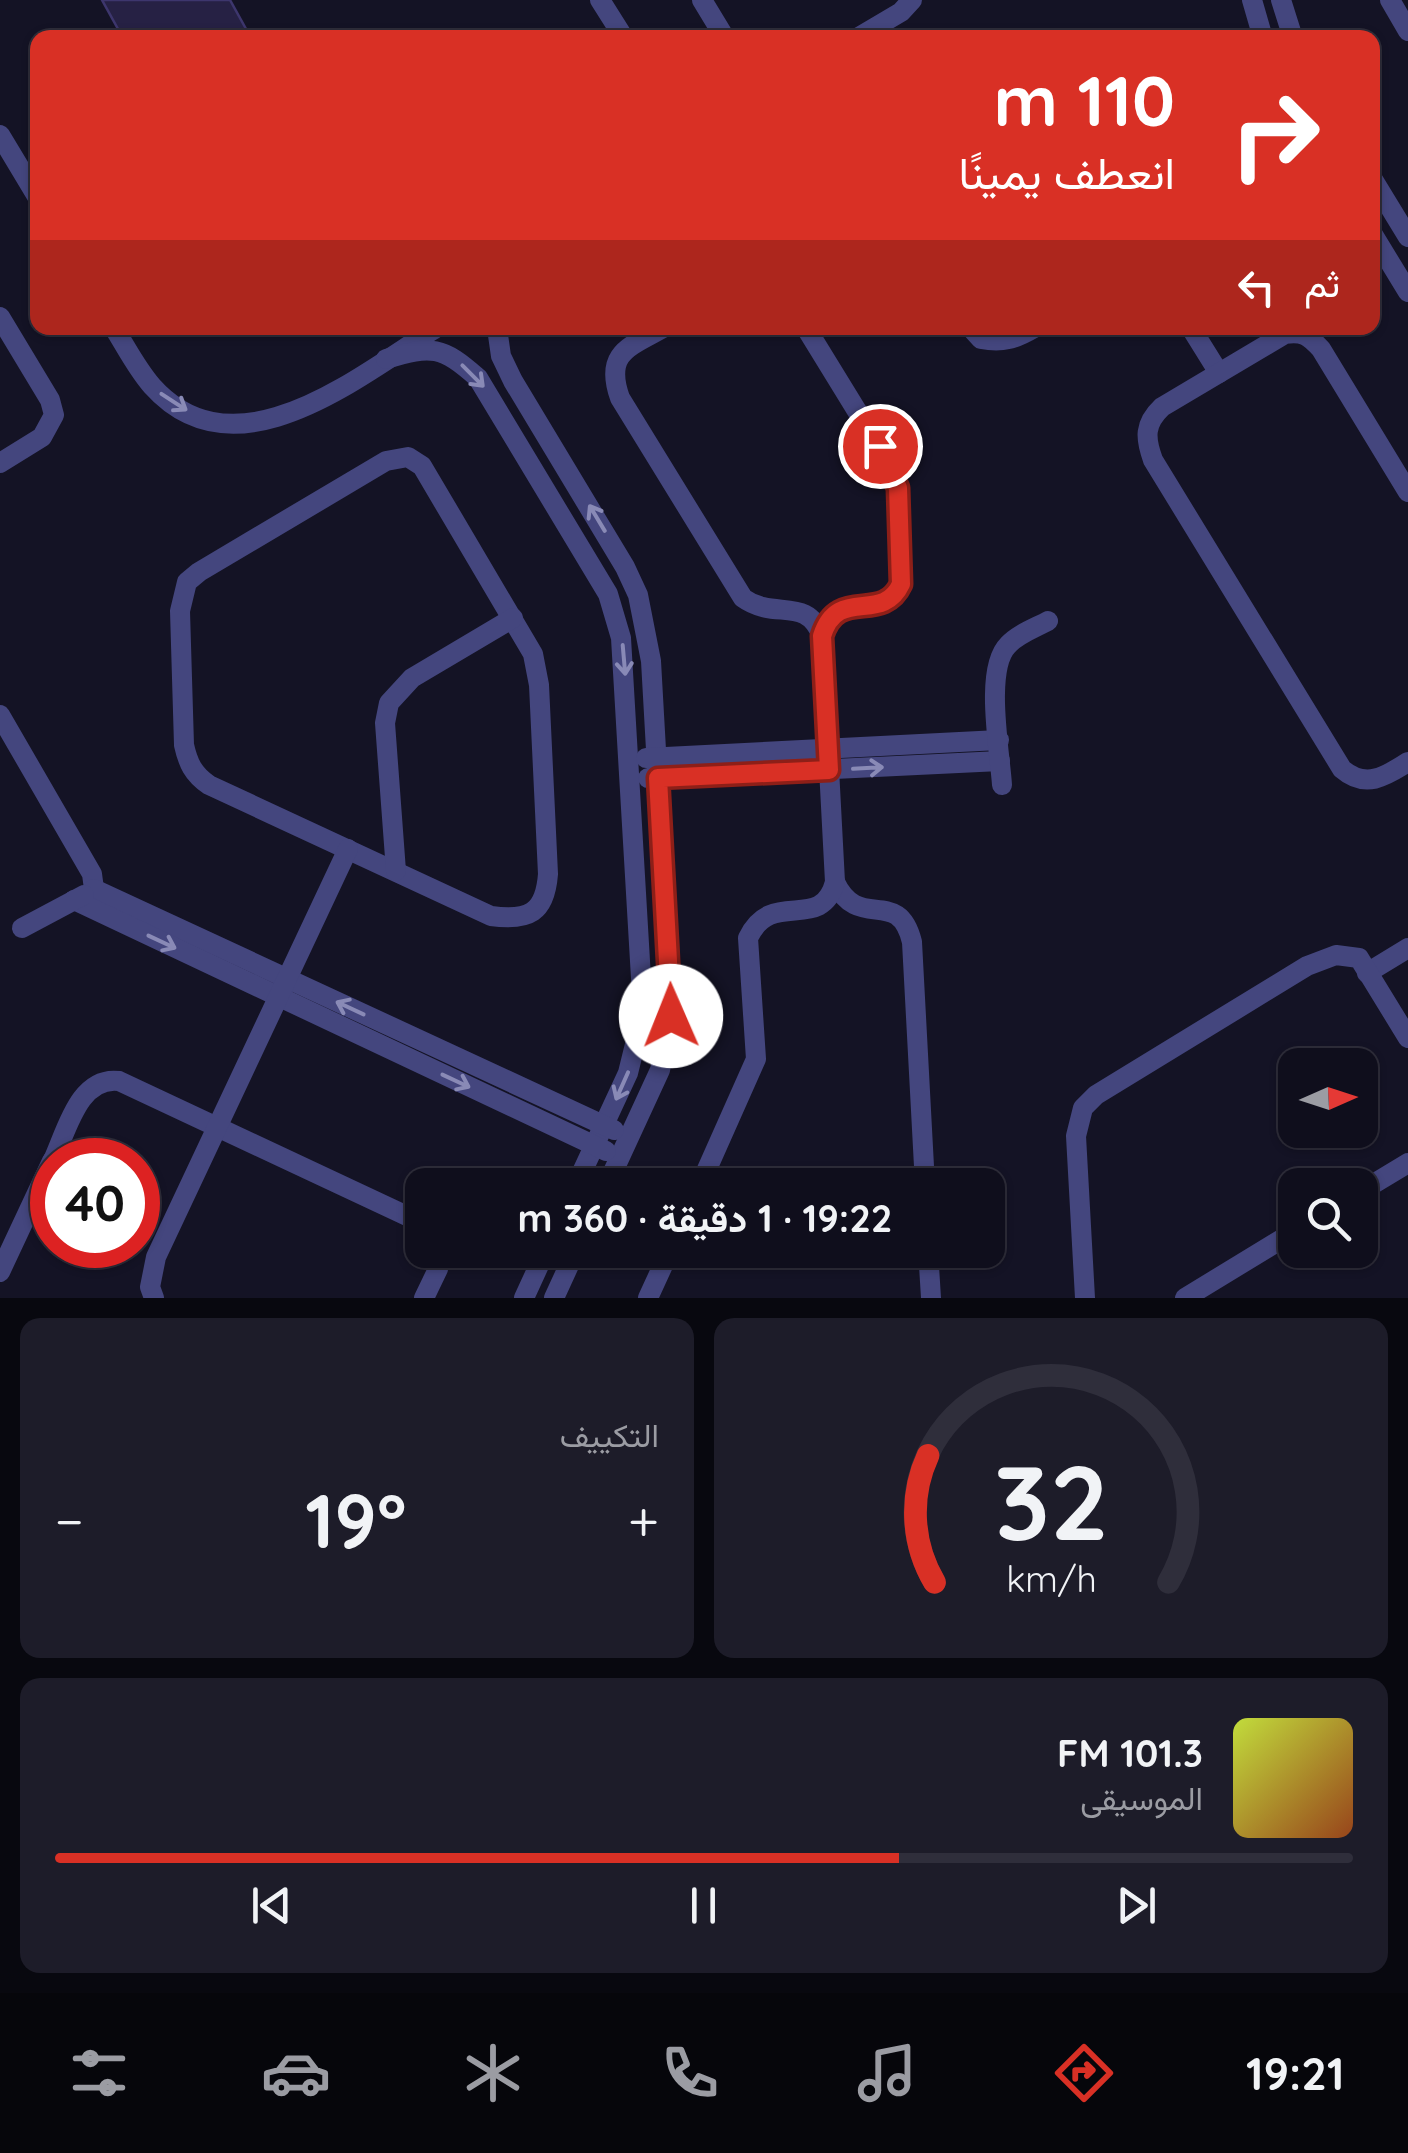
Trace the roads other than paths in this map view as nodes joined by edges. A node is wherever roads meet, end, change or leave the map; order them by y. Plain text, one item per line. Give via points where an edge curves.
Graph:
1 (600, 0) edge
2 (702, 0) edge
3 (912, 0) edge
4 (1252, 0) edge
5 (1281, 0) edge
6 (1390, 0) edge
7 (619, 30) edge
8 (719, 30) edge
9 (871, 30) edge
10 (1261, 30) edge
11 (1290, 30) edge
12 (1408, 31) edge
13 (0, 135) edge
14 (30, 185) edge
15 (1380, 191) edge
16 (1408, 237) edge
17 (1380, 246) edge
18 (1408, 292) edge
19 (0, 317) edge
20 (119, 335) edge
21 (424, 335) edge
22 (498, 335) edge
23 (651, 335) edge
24 (810, 335) edge
25 (977, 335) edge
26 (1018, 335) edge
27 (1196, 335) edge
28 (1283, 335) edge
29 (1306, 335) edge
30 (386, 358) junction
31 (1219, 374) junction
32 (0, 463) edge
33 (1408, 492) edge
34 (513, 618) junction
35 (1048, 621) dead end
36 (822, 636) junction
37 (0, 715) edge
38 (999, 740) junction
39 (829, 759) junction
40 (1000, 761) junction
41 (1408, 762) edge
42 (658, 767) junction
43 (630, 769) junction
44 (1002, 785) dead end
45 (348, 848) junction
46 (396, 871) junction
47 (835, 882) junction
48 (94, 890) junction
49 (74, 900) junction
50 (22, 928) dead end
51 (1408, 948) edge
52 (1368, 973) junction
53 (283, 988) junction
54 (1408, 1038) edge
55 (604, 1125) junction
56 (217, 1127) junction
57 (630, 1137) junction
58 (63, 1138) edge
59 (595, 1146) junction
60 (620, 1158) junction
61 (1408, 1163) edge
62 (584, 1168) edge
63 (615, 1168) edge
64 (708, 1168) edge
65 (924, 1168) edge
66 (1378, 1181) edge
67 (30, 1209) edge
68 (405, 1215) edge
69 (1278, 1242) edge
70 (438, 1268) edge
71 (538, 1268) edge
72 (568, 1268) edge
73 (662, 1268) edge
74 (929, 1268) edge
75 (0, 1272) edge
76 (154, 1298) edge
77 (424, 1298) edge
78 (524, 1298) edge
79 (554, 1298) edge
80 (648, 1298) edge
81 (930, 1298) edge
82 (1086, 1298) edge
83 (1185, 1298) edge

1 - 7 street
2 - 8 street
3 - 9 street
4 - 10 street
5 - 11 street
6 - 12 street
13 - 14 street
15 - 16 street
17 - 18 street
19 - 32 street via 54,415 42,437
20 -> 30 street via 153,388 174,405 228,424 294,414
21 - 30 street
42 -> 22 street via 651,661 638,596 513,381
23 - 36 street via 617,358 620,398 743,598 766,610 801,611
24 - 36 street via 892,468 902,566 896,594 876,605 844,607 827,621
25 - 26 street via 1003,342
27 - 31 street
28 - 31 street
29 - 33 street via 1322,348
30 -> 43 street via 419,349 465,366 488,393 608,594 622,638
31 - 41 street via 1151,417 1146,438 1153,460 1342,769 1372,781
34 - 45 street via 422,466 408,456 386,461 187,582 180,611 182,688 184,745 193,770 208,785
34 - 46 street via 412,678 389,703
34 - 46 street via 534,654 539,685 546,894 541,905 530,914 491,916
35 - 38 street via 1017,638 998,660
36 - 39 street
37 - 48 street via 92,874
38 - 39 street
38 - 40 street
39 -> 40 street
39 - 42 street
39 - 47 street
40 - 44 street
42 - 43 street
42 - 57 street via 671,1016 660,1070
43 -> 55 street via 643,1012 628,1074
45 - 46 street
45 - 53 street
47 - 64 street via 826,903 770,913 753,926 748,938 756,1059
47 - 65 street via 847,902 898,914 908,923
48 - 49 street
48 - 53 street
49 - 50 street
49 -> 53 street
51 - 52 street
52 - 54 street
52 - 82 street via 1350,954 1324,958 1083,1108 1076,1136
55 -> 53 street
53 - 56 street
53 -> 59 street
55 - 57 street
55 - 59 street
56 - 58 street via 106,1080 84,1094
56 - 68 street
56 - 76 street via 156,1257
57 - 60 street
59 - 60 street
59 - 62 street
60 - 63 street
61 - 66 street
67 - 75 street
69 - 83 street
70 - 77 street
71 - 78 street
72 - 79 street
73 - 80 street
74 - 81 street

